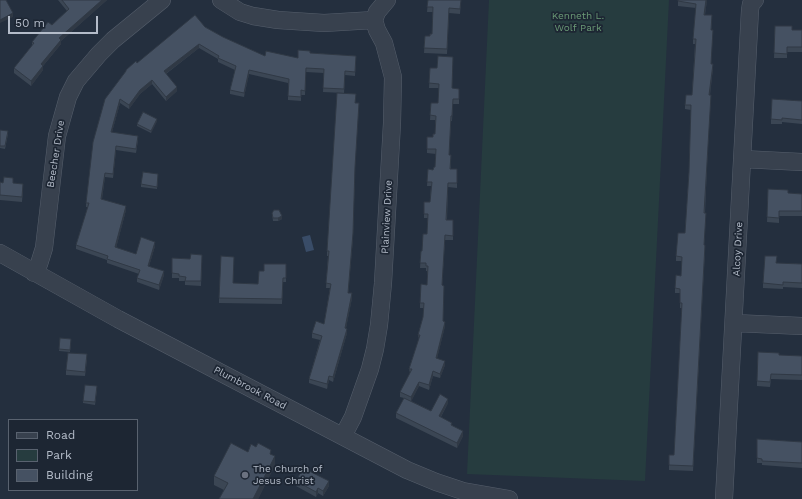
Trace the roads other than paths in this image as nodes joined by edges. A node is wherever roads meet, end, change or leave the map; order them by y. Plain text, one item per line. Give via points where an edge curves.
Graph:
1 (162, 0) edge
2 (220, 0) edge
3 (387, 0) edge
4 (755, 0) edge
5 (374, 20) junction
6 (742, 159) junction
7 (802, 162) edge
8 (0, 253) edge
9 (34, 273) junction
10 (734, 323) junction
11 (802, 326) edge
12 (343, 436) junction
13 (509, 499) edge
14 (724, 499) edge

1 - 9 street, Beecher Drive via 99,54 76,81 68,97 57,136 44,248
2 - 5 street via 240,12 278,20 324,23
3 - 5 street
4 - 6 street, Alcoy Drive via 751,4
5 - 12 street, Plainview Drive via 384,43 393,77 383,283 379,325 370,369 353,417
6 - 7 street
6 - 10 street, Alcoy Drive
8 - 9 street, Plumbrook Road
9 - 12 street, Plumbrook Road
10 - 11 street
10 - 14 street, Alcoy Drive
12 - 13 street, Plumbrook Road via 407,470 436,482 463,491

